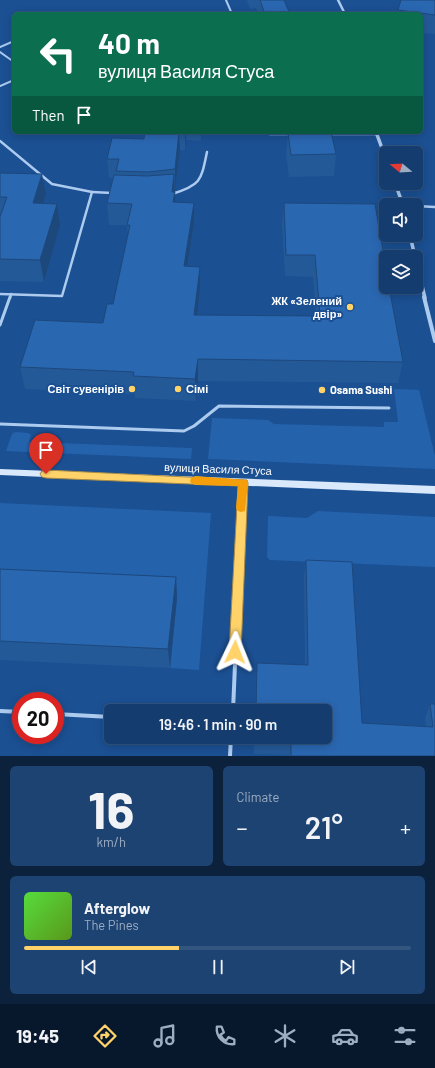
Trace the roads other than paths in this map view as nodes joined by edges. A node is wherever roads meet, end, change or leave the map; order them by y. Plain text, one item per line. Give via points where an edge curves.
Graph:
1 (226, 0) edge
2 (338, 0) edge
3 (231, 12) edge
4 (344, 12) edge
5 (12, 42) edge
6 (0, 47) edge
7 (0, 52) edge
8 (12, 61) edge
9 (12, 81) edge
10 (0, 86) edge
11 (270, 134) edge
12 (293, 134) edge
13 (376, 134) edge
14 (0, 141) edge
15 (381, 146) edge
16 (207, 152) dead end
17 (92, 192) junction
18 (115, 193) edge
19 (169, 194) edge
20 (423, 206) edge
21 (435, 207) edge
22 (423, 290) edge
23 (0, 294) edge
24 (11, 294) junction
25 (0, 325) edge
26 (435, 341) edge
27 (389, 408) dead end
28 (0, 424) edge
29 (0, 472) edge
30 (243, 483) junction
31 (435, 490) edge
32 (233, 704) edge
33 (0, 711) edge
34 (12, 712) edge
35 (64, 714) edge
36 (104, 717) edge
37 (231, 744) edge
38 (230, 756) edge

1 - 3 lane
2 - 4 street
5 - 6 lane
7 - 8 lane
9 - 10 lane
11 - 12 lane
13 - 15 street
14 - 17 lane via 52,184
16 - 19 lane via 200,180 189,189
17 - 18 lane
17 - 24 lane via 62,296
20 - 21 lane
22 - 26 street
23 - 24 lane
24 - 25 lane
27 - 28 lane via 219,406 195,426 184,431
29 - 30 street, вулиця Василя Стуса
30 - 31 street, вулиця Василя Стуса
30 - 32 lane
33 - 34 lane
35 - 36 lane
37 - 38 lane

